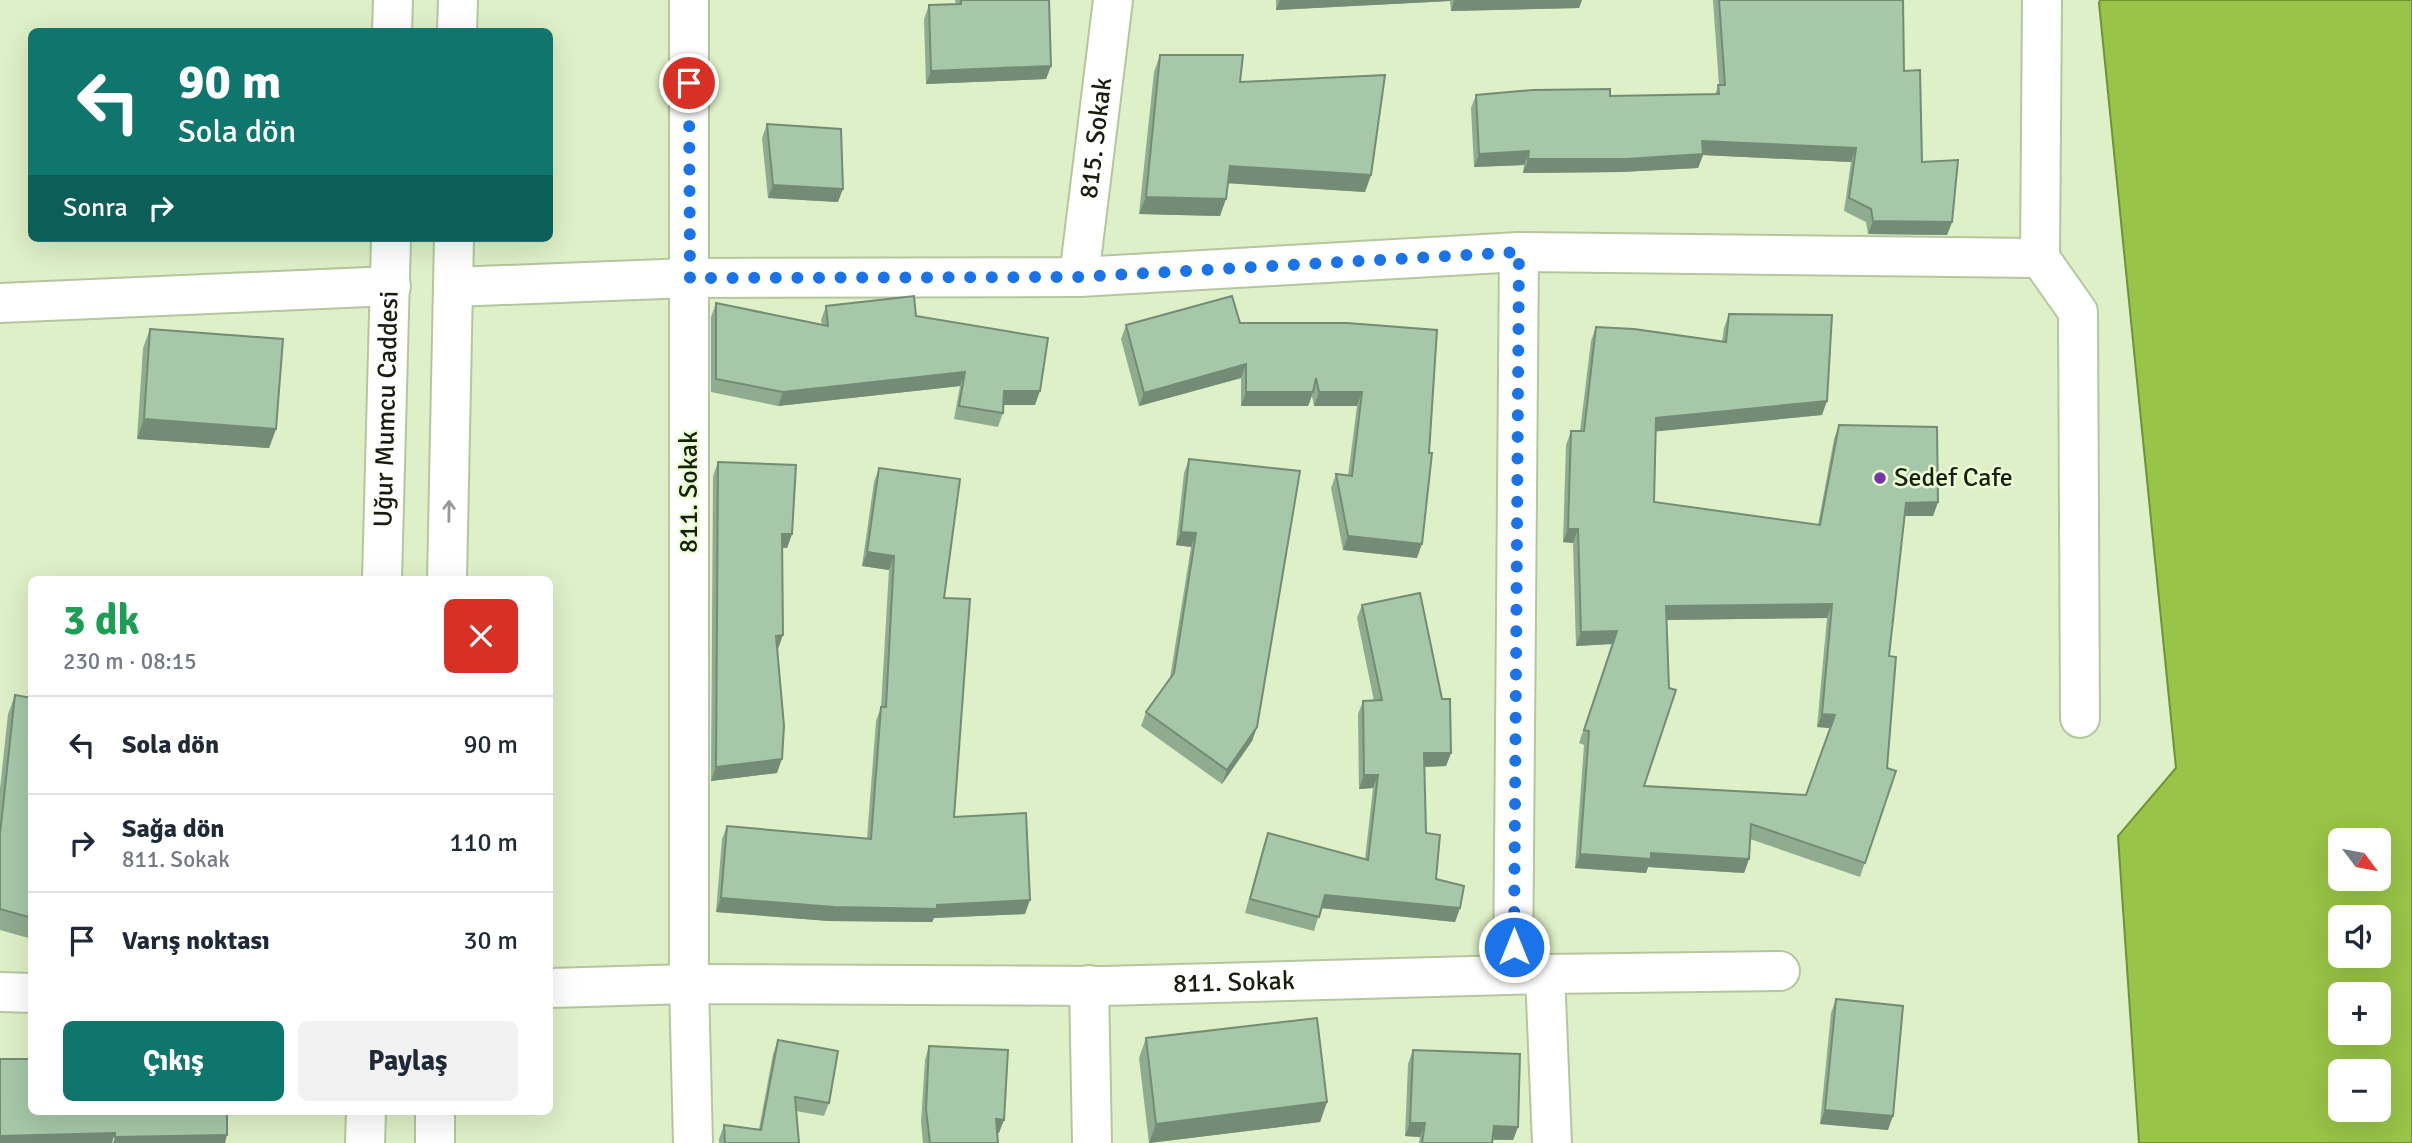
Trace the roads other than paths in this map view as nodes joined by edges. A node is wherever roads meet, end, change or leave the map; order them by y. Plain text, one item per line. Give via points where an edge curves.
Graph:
1 (393, 0) edge
2 (458, 0) edge
3 (689, 0) edge
4 (1113, 0) edge
5 (2042, 0) edge
6 (392, 28) edge
7 (457, 28) edge
8 (391, 242) edge
9 (454, 242) edge
10 (1519, 252) junction
11 (2040, 258) junction
12 (1079, 277) junction
13 (690, 278) junction
14 (391, 286) junction
15 (453, 287) junction
16 (0, 303) edge
17 (382, 576) edge
18 (447, 576) edge
19 (2080, 718) dead end
20 (1780, 971) dead end
21 (1529, 974) junction
22 (689, 984) junction
23 (1089, 985) junction
24 (553, 988) edge
25 (0, 992) edge
26 (28, 993) edge
27 (366, 1115) edge
28 (435, 1115) edge
29 (365, 1143) edge
30 (435, 1143) edge
31 (693, 1143) edge
32 (1092, 1143) edge
33 (1552, 1143) edge

1 - 6 street
2 - 7 street
3 - 13 street, 811. Sokak
4 - 12 street, 815. Sokak
5 - 11 street
8 - 14 street, Uğur Mumcu Caddesi
9 - 15 street
10 - 11 street
10 - 12 street
10 - 21 street
11 - 19 street via 2078,312
12 - 13 street
13 - 15 street
13 - 22 street, 811. Sokak
14 - 16 street
14 - 17 street, Uğur Mumcu Caddesi
18 -> 15 street
20 - 21 street, 811. Sokak
21 - 23 street, 811. Sokak
21 - 33 street
22 - 23 street, 811. Sokak
22 - 24 street, 811. Sokak
22 - 31 street
23 - 32 street
25 - 26 street
27 - 29 street
28 - 30 street

